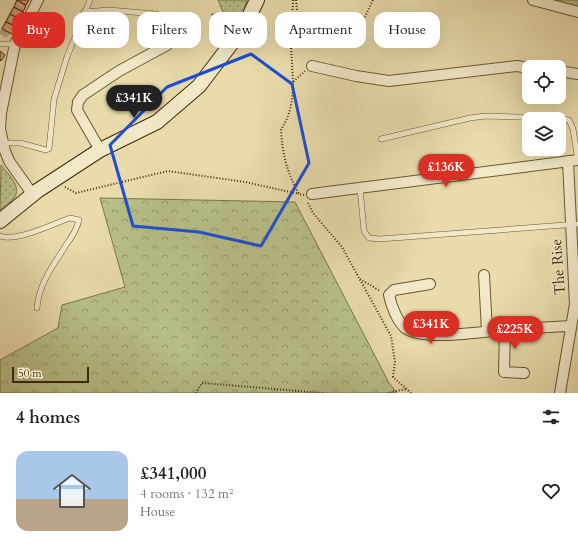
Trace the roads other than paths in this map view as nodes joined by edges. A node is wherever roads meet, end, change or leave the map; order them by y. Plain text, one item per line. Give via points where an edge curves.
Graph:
1 (38, 0) edge
2 (90, 0) edge
3 (257, 0) edge
4 (533, 0) edge
5 (32, 12) edge
6 (84, 12) joint
7 (137, 12) edge
8 (578, 12) edge
9 (73, 41) edge
10 (0, 44) edge
11 (12, 44) edge
12 (13, 48) edge
13 (160, 48) edge
14 (312, 66) road end
15 (522, 68) edge
16 (4, 72) edge
17 (566, 73) edge
18 (578, 74) edge
19 (0, 113) edge
20 (381, 139) dead end
21 (3, 149) edge
22 (100, 150) junction
23 (575, 160) edge
24 (360, 188) junction
25 (312, 194) dead end
26 (33, 195) junction
27 (0, 222) edge
28 (574, 224) edge
29 (0, 236) edge
30 (484, 275) dead end
31 (430, 284) dead end
32 (37, 308) dead end
33 (570, 326) junction
34 (505, 330) junction
35 (487, 331) junction
36 (524, 373) dead end
37 (560, 393) edge

1 - 5 street
2 - 6 lane
3 - 22 main road via 244,27 199,86 157,122
4 - 8 street
6 - 7 lane via 109,10
9 - 21 lane via 54,99 49,149 20,143
10 - 11 lane
12 - 16 street
13 - 22 street via 83,94 78,102 77,110
14 - 15 street via 389,80
16 - 19 street
17 - 18 street
19 - 21 street
20 - 23 lane via 485,116 558,118 568,120 573,129
21 - 26 street
22 - 26 main road
23 - 24 street
23 - 28 street, The Rise
24 - 25 street
24 - 28 lane via 364,231 369,238 388,239
26 - 27 main road
28 - 33 street, The Rise via 575,304
29 - 32 lane via 17,237 70,218 79,220 43,281 38,294
30 - 35 street
31 - 35 street via 394,290 389,295 391,308 405,328 425,334 454,335
33 - 34 street
33 - 37 street, The Rise
34 - 35 street
34 - 36 street via 504,372

